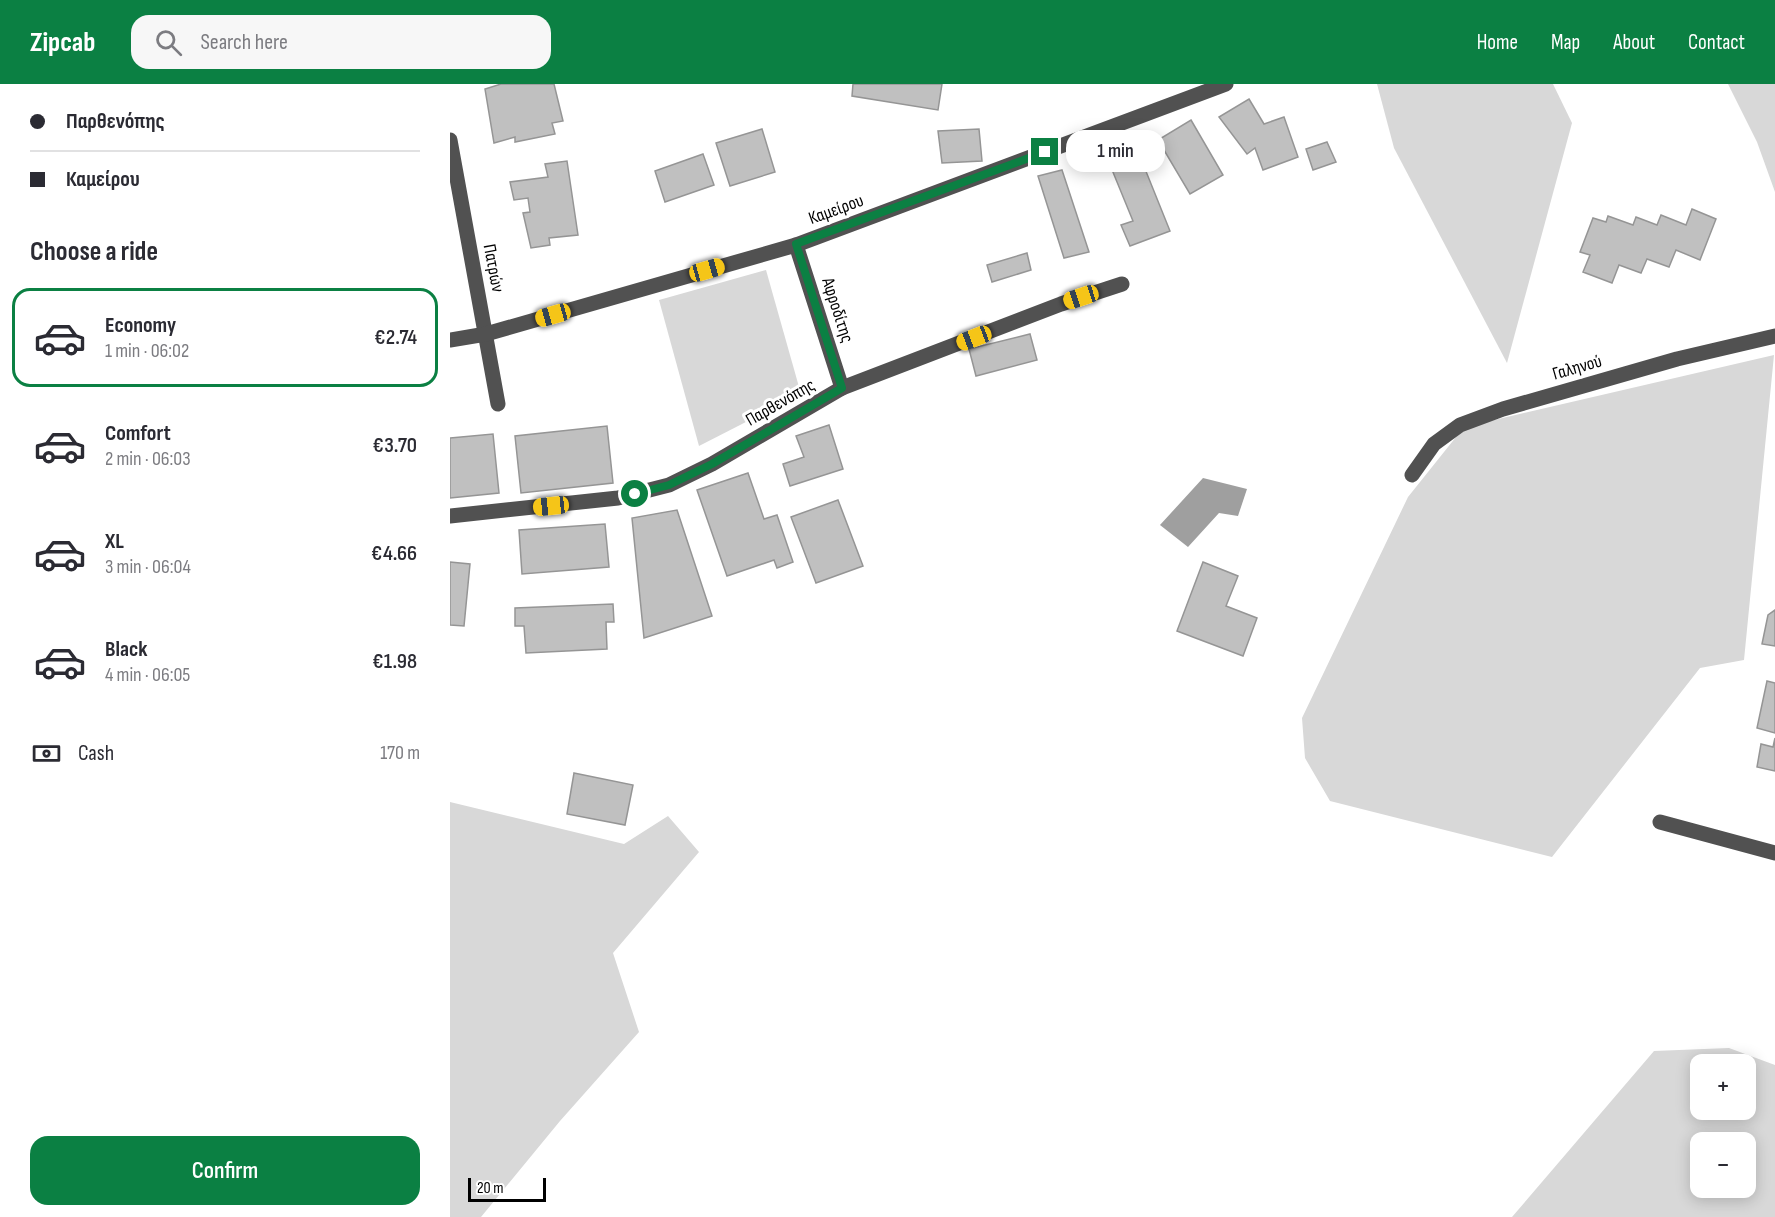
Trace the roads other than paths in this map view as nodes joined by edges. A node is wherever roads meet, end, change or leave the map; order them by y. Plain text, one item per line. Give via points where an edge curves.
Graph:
1 (1226, 84) edge
2 (450, 140) edge
3 (796, 244) junction
4 (1122, 284) dead end
5 (486, 334) junction
6 (1775, 336) edge
7 (450, 340) edge
8 (842, 388) junction
9 (498, 404) dead end
10 (1412, 475) dead end
11 (450, 516) edge
12 (1660, 822) dead end
13 (1775, 853) edge

1 - 3 street, Καμείρου
2 - 5 street, Πατρών
3 - 5 street, Καμείρου
3 - 8 street, Αφροδίτης
4 - 8 street, Παρθενόπης
5 - 7 street, Καμείρου
5 - 9 street, Πατρών
6 - 10 street, Γαληνού via 1677,359 1460,425 1434,444
8 - 11 street, Παρθενόπης via 669,485 618,498
12 - 13 street

